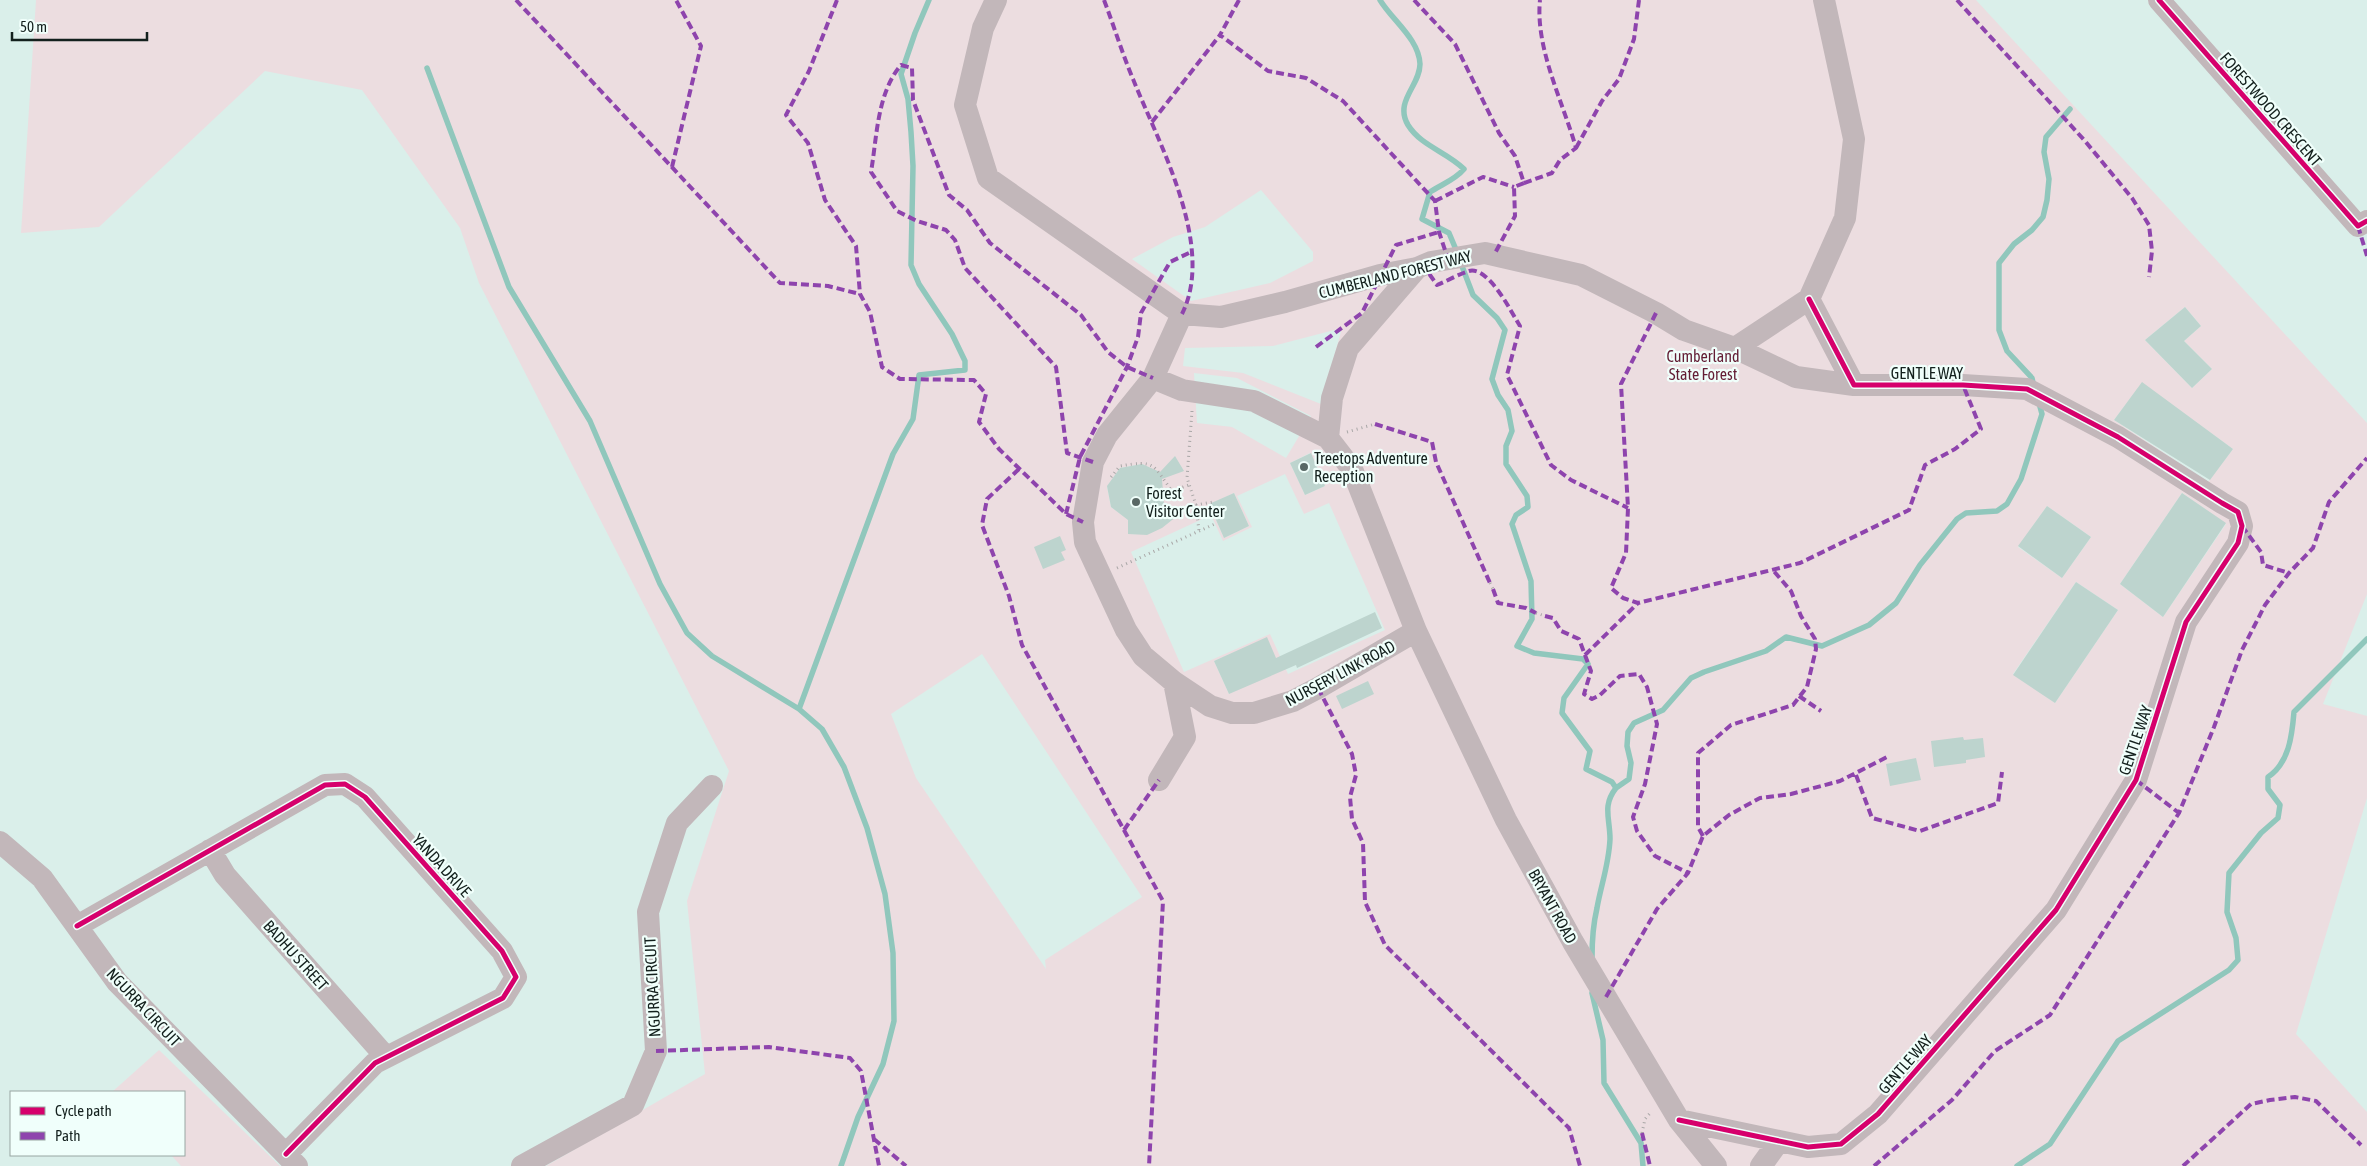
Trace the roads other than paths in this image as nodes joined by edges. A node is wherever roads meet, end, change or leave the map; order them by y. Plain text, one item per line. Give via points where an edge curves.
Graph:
1 (996, 0) edge
2 (1824, 0) edge
3 (2159, 0) edge
4 (2367, 221) edge
5 (1417, 268) junction
6 (1809, 299) junction
7 (1182, 314) junction
8 (1736, 348) junction
9 (1153, 378) junction
10 (1854, 385) junction
11 (1328, 438) junction
12 (1416, 631) junction
13 (1174, 682) junction
14 (1159, 780) dead end
15 (712, 786) dead end
16 (0, 842) edge
17 (210, 850) junction
18 (77, 926) junction
19 (386, 1057) junction
20 (1679, 1120) junction
21 (1779, 1141) junction
22 (292, 1160) edge
23 (522, 1166) edge
24 (1716, 1166) edge
25 (1761, 1166) edge

1 - 7 street via 983,28 965,104 988,178
2 - 6 street via 1854,139 1845,218
3 - 4 street, FORESTWOOD CRESCENT via 2358,226
5 - 7 street, CUMBERLAND FOREST WAY via 1221,317
5 - 8 street, CUMBERLAND FOREST WAY via 1431,262 1485,253 1581,274 1684,330
5 - 11 street via 1348,348 1332,398
6 - 8 street
6 - 10 street
7 - 9 street, NURSERY LINK ROAD
8 - 10 street, CUMBERLAND FOREST WAY via 1796,377
9 - 11 street via 1182,390 1254,401
9 - 13 street, NURSERY LINK ROAD via 1112,428 1093,462 1083,522 1085,542 1126,630 1143,656
10 - 21 street, GENTLE WAY via 1964,385 2027,389 2118,437 2238,512 2242,526 2238,543 2186,622 2136,780 2056,910 1878,1114 1841,1144 1808,1147
11 - 12 street, BRYANT ROAD via 1352,469
12 - 13 street, NURSERY LINK ROAD via 1293,701 1254,713 1232,714 1210,706
12 - 20 street, BRYANT ROAD via 1506,820 1573,942
13 - 14 street via 1185,736
15 - 23 street, NGURRA CIRCUIT via 677,823 648,912 656,1051 633,1104
16 - 18 street, NGURRA CIRCUIT via 42,878
17 - 18 street, YANDA DRIVE
17 - 19 street, BADHU STREET via 225,875
17 - 19 street, YANDA DRIVE via 325,785 345,784 365,797 502,951 516,977 503,998
18 - 22 street, NGURRA CIRCUIT via 117,982
19 - 22 street, YANDA DRIVE via 375,1063
20 - 21 street, GENTLE WAY
20 - 24 street, BRYANT ROAD
21 - 25 street

